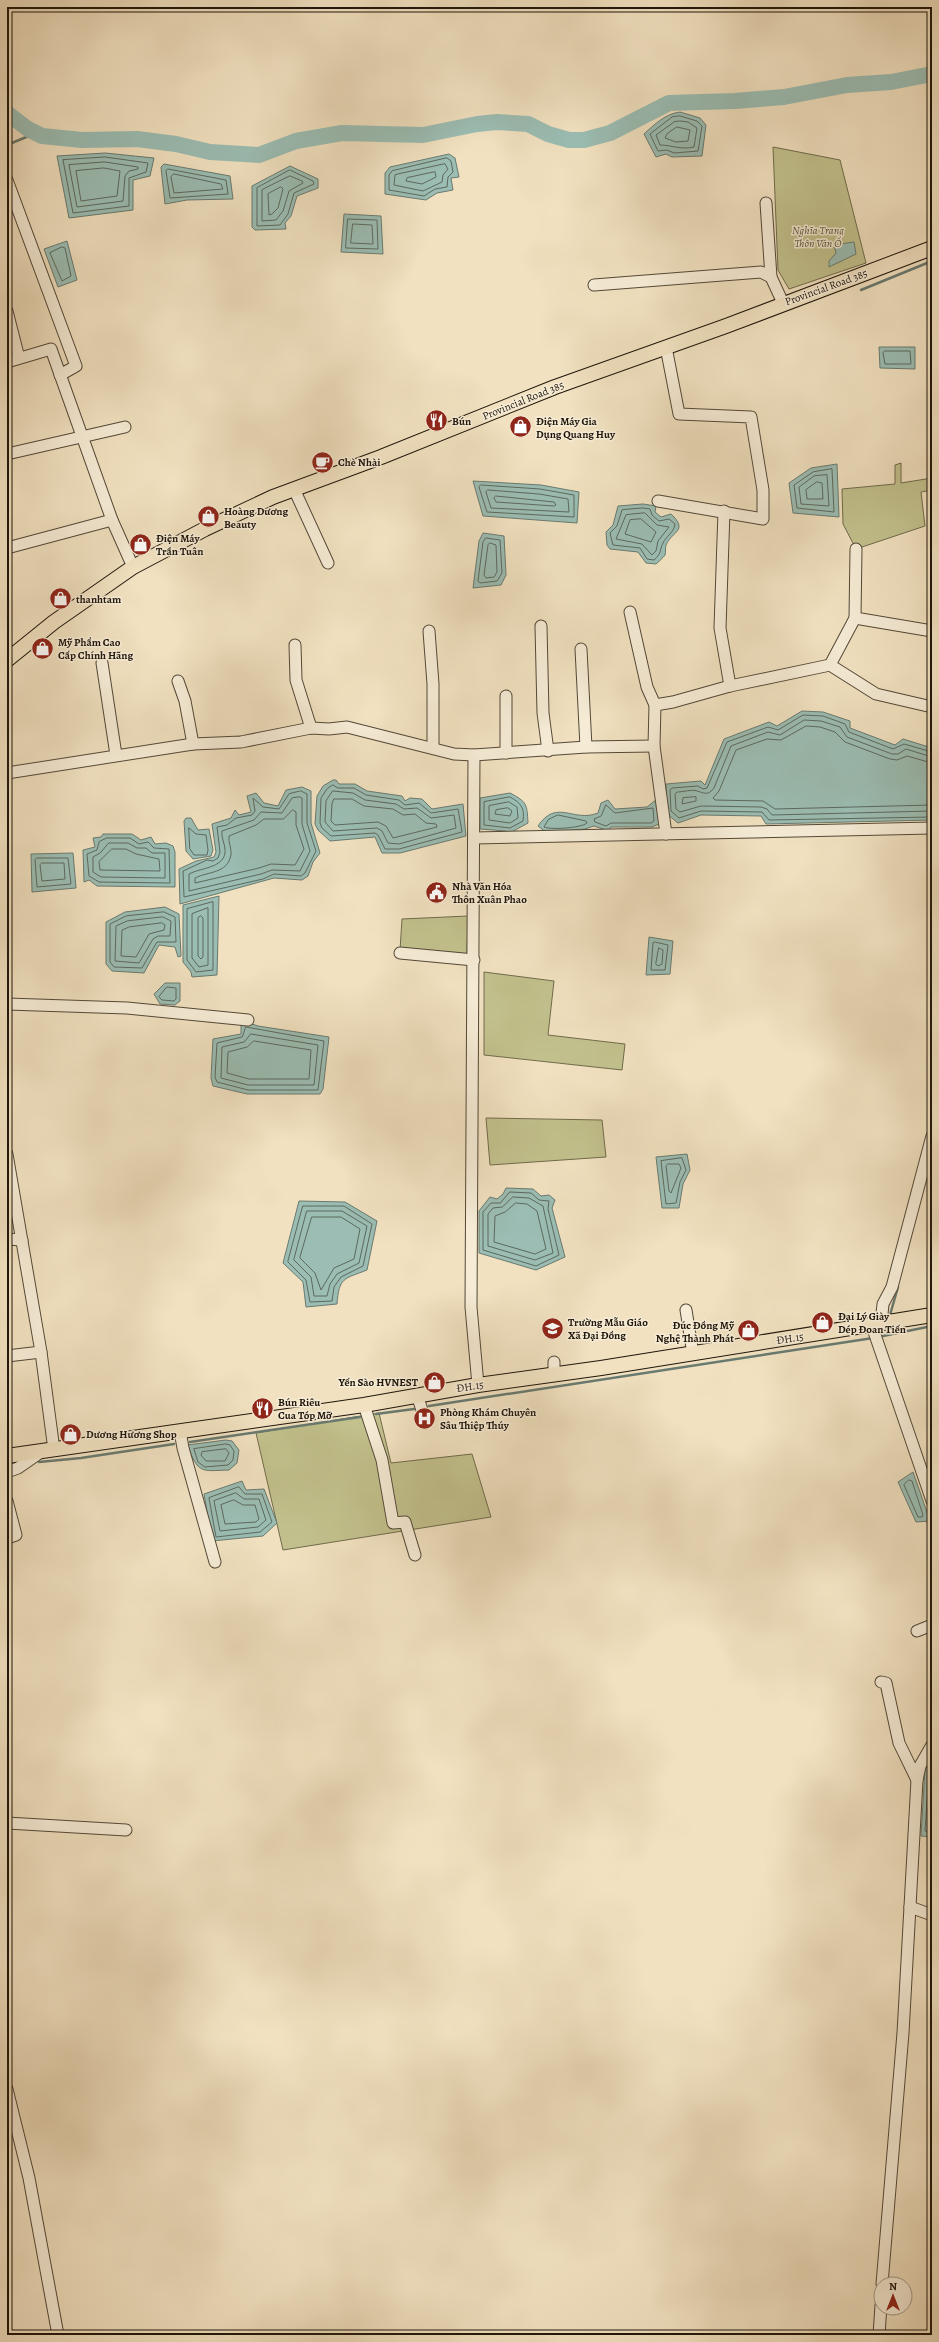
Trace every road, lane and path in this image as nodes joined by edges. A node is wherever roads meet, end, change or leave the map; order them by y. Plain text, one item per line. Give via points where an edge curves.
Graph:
1 (7, 180) edge
2 (766, 203) dead end
3 (932, 248) edge
4 (771, 277) junction
5 (594, 285) dead end
6 (783, 303) junction
7 (7, 311) edge
8 (666, 347) junction
9 (19, 358) junction
10 (7, 362) edge
11 (60, 375) junction
12 (125, 427) dead end
13 (82, 436) junction
14 (7, 454) edge
15 (294, 489) junction
16 (658, 501) dead end
17 (724, 511) junction
18 (112, 520) junction
19 (7, 548) edge
20 (856, 549) dead end
21 (328, 563) dead end
22 (133, 567) junction
23 (630, 612) dead end
24 (855, 618) junction
25 (541, 626) dead end
26 (429, 631) dead end
27 (932, 631) edge
28 (294, 645) dead end
29 (581, 649) dead end
30 (7, 660) edge
31 (102, 663) dead end
32 (830, 665) junction
33 (178, 681) dead end
34 (730, 686) junction
35 (506, 696) dead end
36 (655, 705) junction
37 (932, 707) edge
38 (311, 728) junction
39 (193, 744) junction
40 (654, 746) junction
41 (433, 748) junction
42 (586, 748) junction
43 (548, 751) junction
44 (506, 753) junction
45 (116, 755) junction
46 (474, 755) junction
47 (7, 773) edge
48 (932, 828) edge
49 (666, 834) junction
50 (474, 838) junction
51 (400, 953) dead end
52 (474, 960) junction
53 (7, 1004) edge
54 (248, 1020) dead end
55 (932, 1136) edge
56 (7, 1154) edge
57 (10, 1192) edge
58 (7, 1239) edge
59 (22, 1240) junction
60 (686, 1310) dead end
61 (927, 1314) edge
62 (877, 1325) junction
63 (41, 1352) junction
64 (692, 1354) junction
65 (7, 1356) edge
66 (478, 1385) junction
67 (417, 1395) junction
68 (364, 1405) junction
69 (423, 1413) dead end
70 (180, 1431) junction
71 (48, 1451) junction
72 (7, 1456) edge
73 (7, 1472) edge
74 (7, 1501) edge
75 (932, 1501) edge
76 (7, 1538) edge
77 (415, 1555) dead end
78 (215, 1562) dead end
79 (932, 1625) edge
80 (917, 1631) dead end
81 (881, 1682) dead end
82 (932, 1745) edge
83 (917, 1780) junction
84 (7, 1824) edge
85 (126, 1830) dead end
86 (910, 1907) junction
87 (932, 1915) edge
88 (7, 2089) edge
89 (883, 2276) edge
90 (880, 2316) edge
91 (58, 2335) edge
92 (879, 2335) edge

1 - 11 street via 76,366
2 - 4 street
3 - 6 main road, Provincial Road 385
4 - 5 street via 761,272 743,272
4 - 6 street
6 - 8 main road, Provincial Road 385
7 - 9 street
8 - 15 main road, Provincial Road 385 via 554,387
8 - 17 street via 679,414 751,417 763,490 763,518
9 - 10 street
9 - 11 street via 51,349
11 - 13 street
12 - 13 street
13 - 14 street
13 - 18 street
15 - 21 street
15 - 22 main road, Provincial Road 385 via 205,529
16 - 17 street
17 - 34 street via 720,628
18 - 19 street
18 - 22 street
20 - 24 street
22 - 30 main road, Provincial Road 385 via 54,622
23 - 36 street via 647,687
24 - 27 street
24 - 32 street
25 - 43 street
26 - 41 street via 434,684
28 - 38 street via 297,684
29 - 42 street
31 - 45 street
32 - 34 street
32 - 37 street via 876,694
33 - 39 street via 186,702
34 - 36 street
35 - 44 street
36 - 40 street
38 - 39 street via 241,742
38 - 41 street via 347,727
39 - 45 street
40 - 42 street
40 - 49 street
41 - 46 street via 454,754
42 - 43 street
43 - 44 street
44 - 46 street
45 - 47 street
46 - 50 street
48 - 49 street
49 - 50 street
50 - 52 street
51 - 52 street
52 - 66 street via 472,1307
53 - 54 street via 128,1008
55 - 62 street via 892,1287 883,1304
56 - 57 street
57 - 59 street
58 - 59 street
59 - 63 street
60 - 64 street
61 - 62 main road, ĐH.15 / ĐH.15
62 - 64 main road, ĐH.15 / ĐH.15
62 - 75 street
63 - 65 street
63 - 71 street
64 - 66 main road, ĐH.15 / ĐH.15 via 554,1368
66 - 67 main road, ĐH.15 / ĐH.15
67 - 68 main road, ĐH.15 / ĐH.15
67 - 69 street
68 - 70 main road, ĐH.15 / ĐH.15
68 - 77 street via 382,1460 393,1523 405,1522
70 - 71 main road, ĐH.15 / ĐH.15
70 - 78 street
71 - 72 main road, ĐH.15 / ĐH.15
71 - 73 street
74 - 76 street via 16,1535
79 - 80 street
81 - 83 street via 886,1683 899,1744
82 - 83 street via 920,1766
83 - 86 street
84 - 85 street
86 - 87 street
86 - 89 street via 902,2046
88 - 91 street via 29,2178
90 - 92 street

